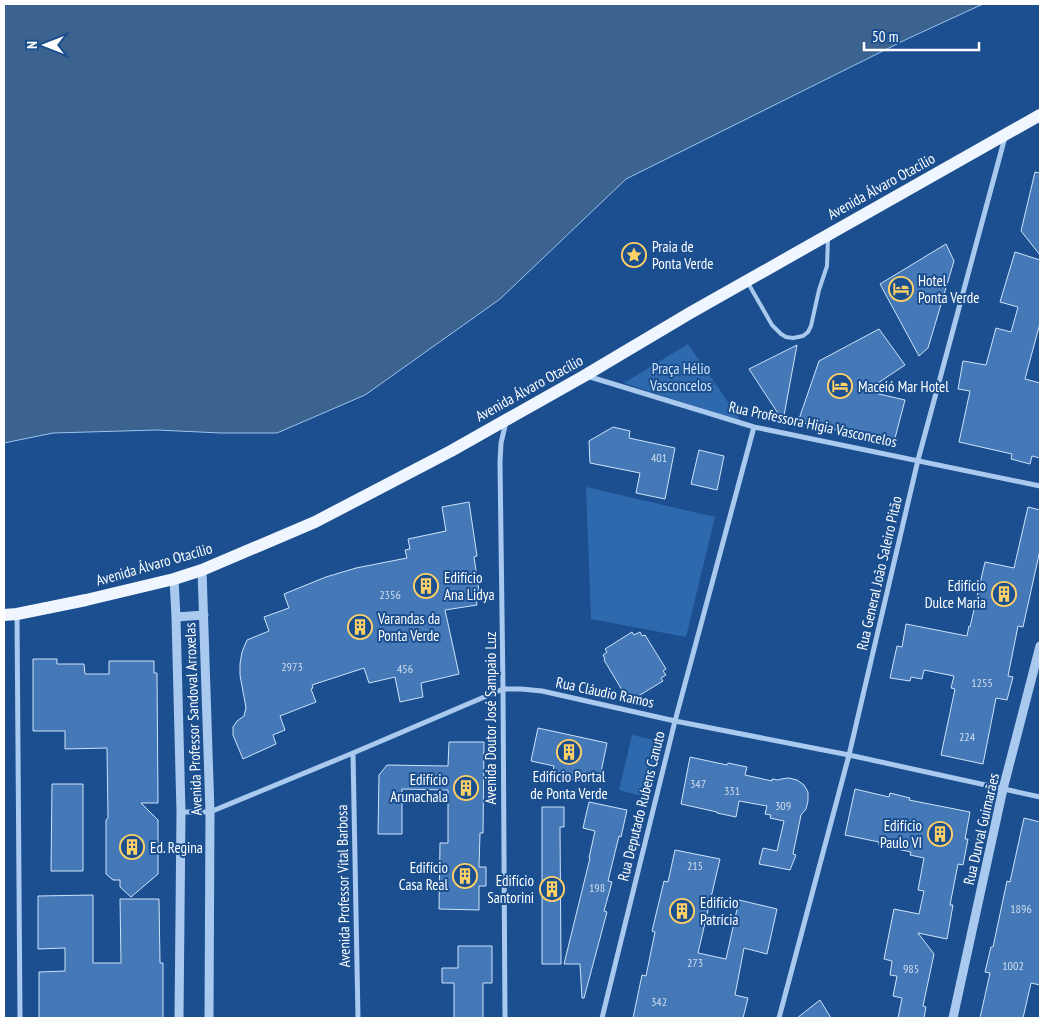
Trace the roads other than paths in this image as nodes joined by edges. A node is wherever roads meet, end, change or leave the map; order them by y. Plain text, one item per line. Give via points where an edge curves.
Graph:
1 (1037, 120) edge
2 (1006, 134) junction
3 (828, 235) junction
4 (747, 281) junction
5 (584, 376) junction
6 (506, 419) junction
7 (754, 427) junction
8 (918, 460) junction
9 (1040, 486) edge
10 (202, 570) junction
11 (174, 578) junction
12 (17, 614) junction
13 (4, 615) edge
14 (204, 615) junction
15 (176, 618) junction
16 (1040, 646) edge
17 (503, 689) junction
18 (675, 721) junction
19 (353, 753) junction
20 (849, 755) junction
21 (1004, 790) junction
22 (1040, 797) edge
23 (181, 812) junction
24 (210, 812) junction
25 (20, 1018) edge
26 (179, 1018) edge
27 (209, 1018) edge
28 (358, 1018) edge
29 (505, 1018) edge
30 (602, 1018) edge
31 (779, 1018) edge
32 (953, 1018) edge

1 - 2 main road, Avenida Álvaro Otacílio
2 - 3 main road, Avenida Álvaro Otacílio
2 - 8 street, Rua General João Saleiro Pitão
3 - 4 main road, Avenida Álvaro Otacílio
3 - 4 lane via 827,266 811,326 803,336 786,337 776,330
4 - 5 main road, Avenida Álvaro Otacílio
5 - 6 main road, Avenida Álvaro Otacílio
5 - 7 street, Rua Professora Higia Vasconcelos
6 - 10 main road, Avenida Álvaro Otacílio via 315,522
6 - 17 street, Avenida Doutor José Sampaio Luz via 500,462
7 - 8 street, Rua Professora Higia Vasconcelos
7 - 18 street, Rua Deputado Rubens Canuto
8 - 9 street, Rua Professora Higia Vasconcelos
8 - 20 street, Rua General João Saleiro Pitão
10 - 11 main road, Avenida Álvaro Otacílio
10 - 14 street, Avenida Professor Sandoval Arroxelas
11 - 12 main road, Avenida Álvaro Otacílio
11 - 15 street, Avenida Professor Sandoval Arroxelas
12 - 13 main road, Avenida Álvaro Otacílio
12 - 25 street
14 - 15 street
14 - 24 street, Avenida Professor Sandoval Arroxelas
15 - 23 street, Avenida Professor Sandoval Arroxelas
16 - 21 street, Rua Durval Guimarães
17 - 18 street, Rua Cláudio Ramos via 542,691
17 - 19 street, Rua Cláudio Ramos
17 - 29 street, Avenida Doutor José Sampaio Luz
18 - 20 street, Rua Cláudio Ramos
18 - 30 street, Rua Deputado Rubens Canuto
19 - 24 street, Rua Cláudio Ramos
19 - 28 street, Avenida Professor Vital Barbosa
20 - 21 street, Rua Cláudio Ramos
20 - 31 street, Rua General João Saleiro Pitão
21 - 22 street, Rua Cláudio Ramos
21 - 32 street, Rua Durval Guimarães
23 - 24 street, Rua Cláudio Ramos
23 - 26 street, Avenida Professor Sandoval Arroxelas
24 - 27 street, Avenida Professor Sandoval Arroxelas

